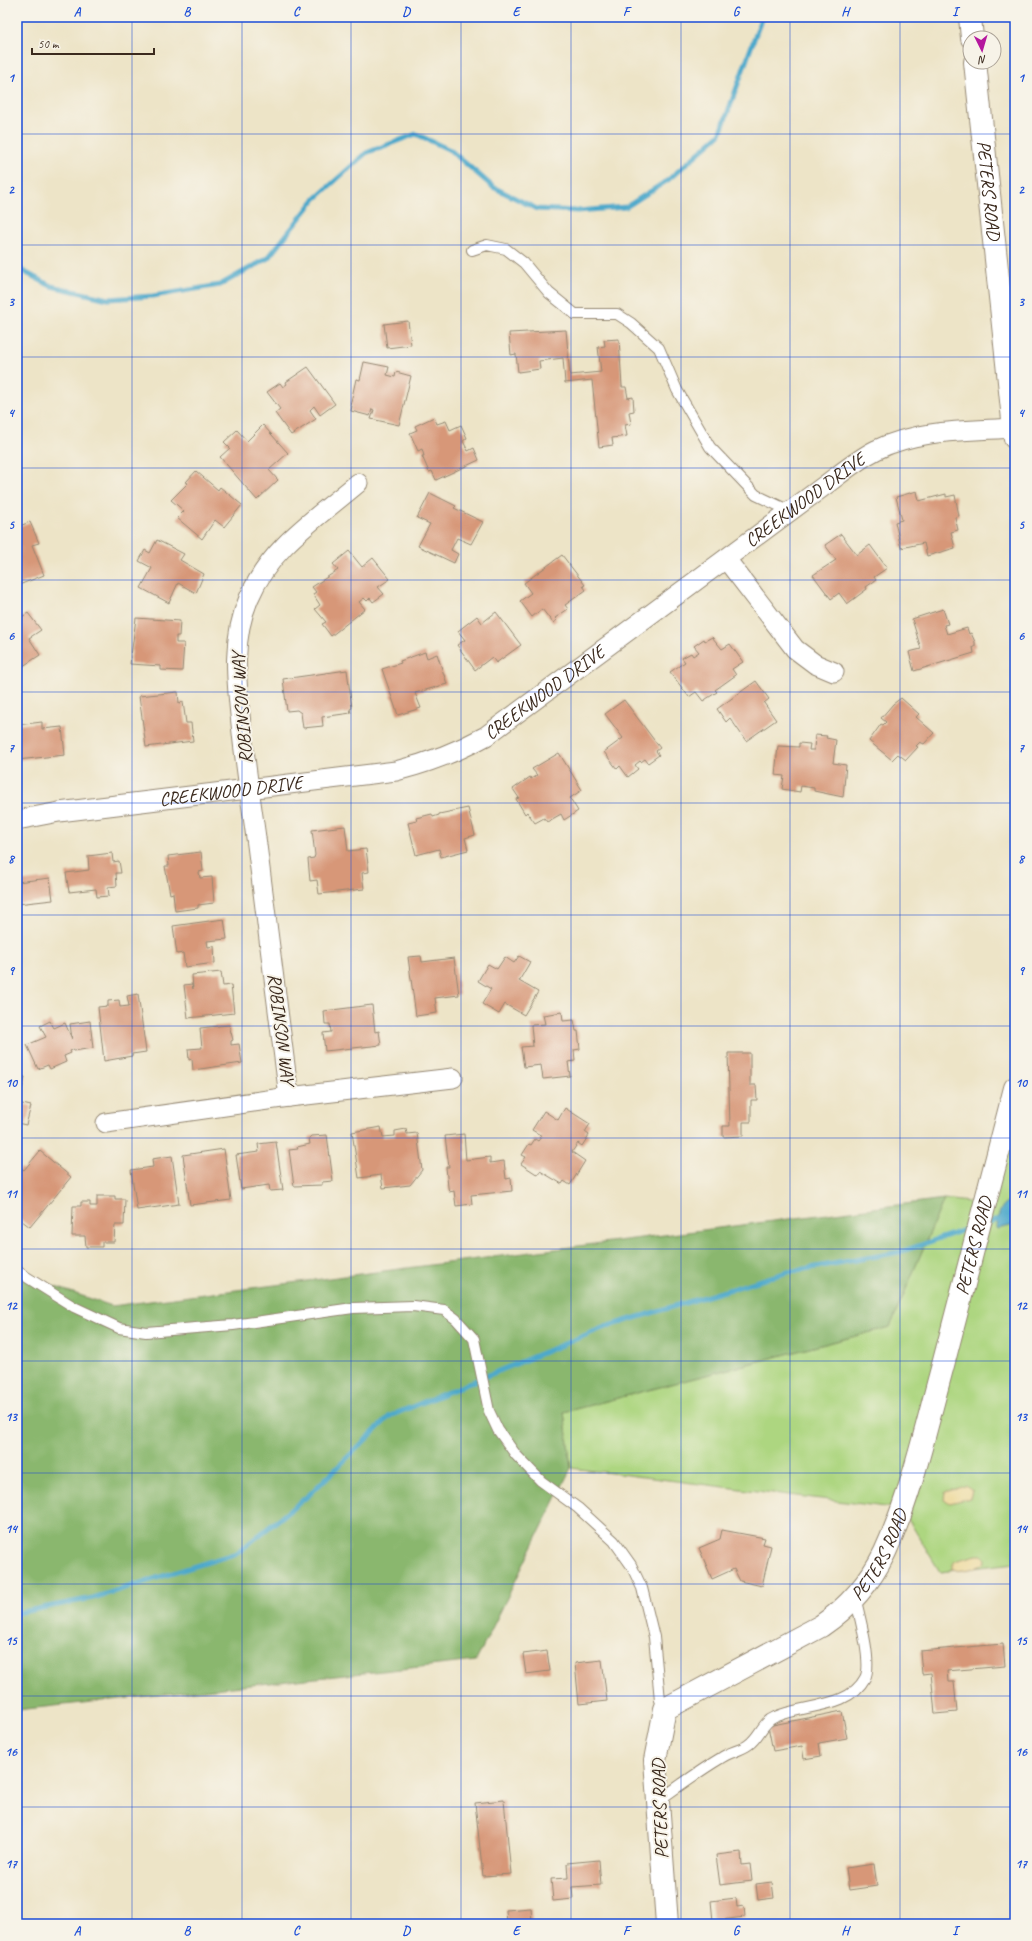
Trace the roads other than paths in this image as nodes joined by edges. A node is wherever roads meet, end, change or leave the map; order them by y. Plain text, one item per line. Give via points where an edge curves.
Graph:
1 (970, 17) edge
2 (971, 30) edge
3 (976, 70) edge
4 (472, 250) dead end
5 (1015, 431) edge
6 (358, 483) dead end
7 (790, 511) junction
8 (726, 559) junction
9 (834, 672) dead end
10 (249, 788) junction
11 (17, 820) edge
12 (453, 1078) dead end
13 (1015, 1088) edge
14 (289, 1097) junction
15 (106, 1123) dead end
16 (17, 1272) edge
17 (855, 1598) junction
18 (665, 1709) junction
19 (658, 1802) junction
20 (667, 1924) edge

1 - 2 street
3 - 5 street, PETERS ROAD
4 - 7 lane via 487,245 506,249 524,264 549,293 575,314 617,314 631,323 659,348 677,390 710,446 756,495
5 - 7 street, CREEKWOOD DRIVE via 936,434 893,443 874,451
6 - 10 street, ROBINSON WAY via 291,538 265,567 249,597 240,623 236,668
7 - 8 street, CREEKWOOD DRIVE
8 - 9 street via 795,649 815,664
8 - 10 street, CREEKWOOD DRIVE via 486,736 460,751 426,764 396,771
10 - 11 street, CREEKWOOD DRIVE via 59,812
10 - 14 street, ROBINSON WAY
12 - 14 street
13 - 17 street, PETERS ROAD via 903,1509 884,1553
14 - 15 street
16 - 18 lane via 74,1307 119,1328 139,1331 233,1325 353,1308 413,1306 444,1310 474,1339 488,1411 516,1455 541,1481 578,1508 614,1541 631,1565 642,1588 654,1637 660,1700
17 - 18 street, PETERS ROAD via 821,1626
17 - 19 lane via 867,1656 866,1677 854,1693 775,1717 765,1724 756,1739 747,1746 722,1756
18 - 19 street, PETERS ROAD via 655,1760
19 - 20 street, PETERS ROAD

